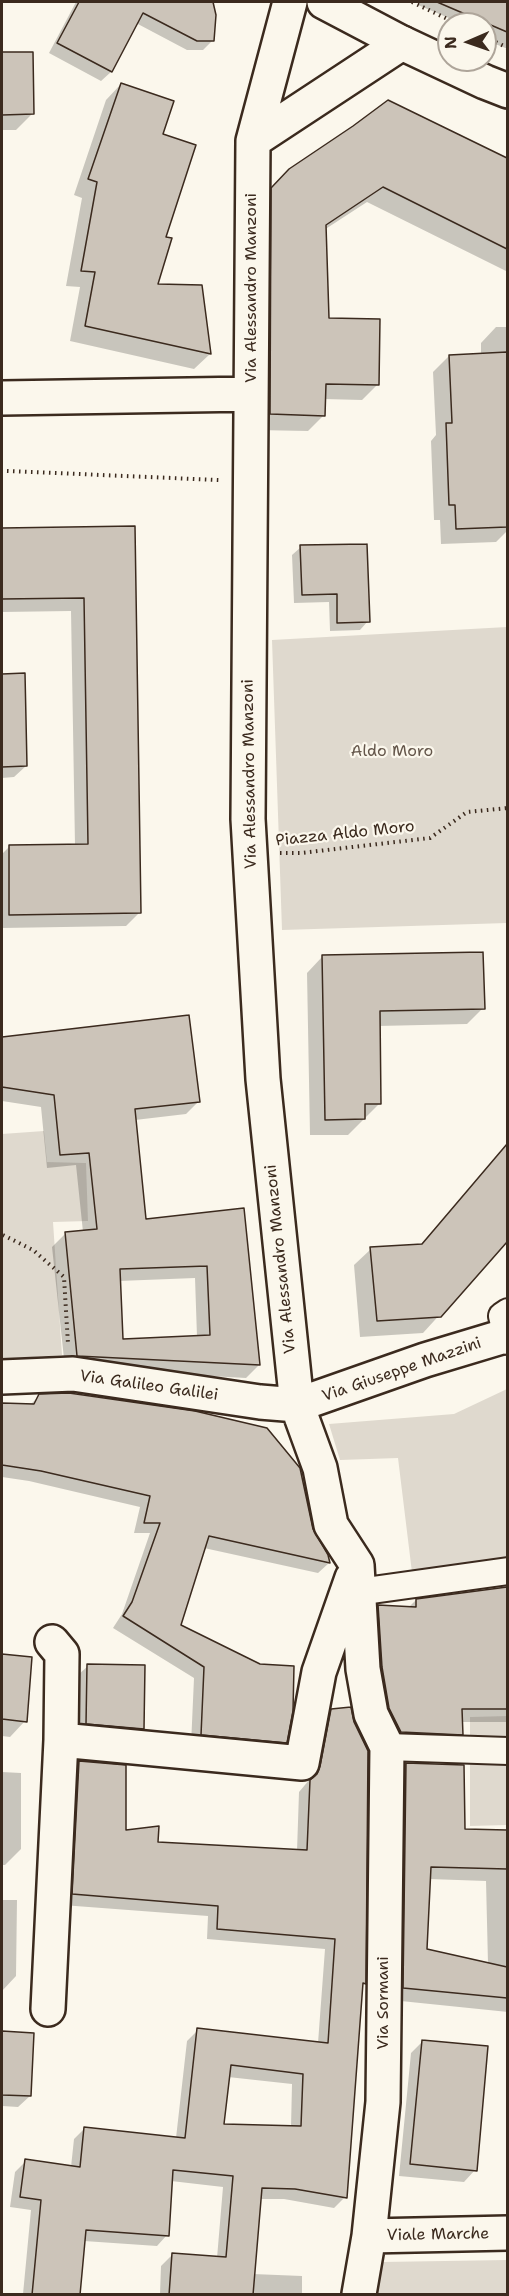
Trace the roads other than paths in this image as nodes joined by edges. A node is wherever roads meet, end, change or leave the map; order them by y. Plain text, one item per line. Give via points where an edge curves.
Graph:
1 (290, 2) edge
2 (324, 2) edge
3 (402, 42) junction
4 (500, 90) edge
5 (253, 141) junction
6 (251, 394) junction
7 (2, 398) edge
8 (507, 1331) edge
9 (2, 1377) edge
10 (297, 1405) junction
11 (507, 1571) edge
12 (358, 1579) junction
13 (52, 1642) dead end
14 (61, 1740) junction
15 (387, 1747) junction
16 (507, 1751) edge
17 (48, 2009) dead end
18 (507, 2233) edge
19 (369, 2236) junction
20 (359, 2295) edge

1 - 5 street, Via Alessandro Manzoni
2 - 3 street
3 - 4 street
3 - 5 street
5 - 6 street, Via Alessandro Manzoni
6 - 7 street
6 - 10 street, Via Alessandro Manzoni via 249,854 263,1079
8 - 10 street, Via Giuseppe Mazzini
9 - 10 street, Via Galileo Galilei via 70,1374
10 - 12 street, Via Alessandro Manzoni via 320,1468 331,1525
11 - 12 street
12 - 14 street via 319,1672 302,1762
12 - 15 street, Via Sormani via 363,1669 371,1714
13 - 14 street via 62,1654
14 - 17 street
15 - 16 street
15 - 19 street, Via Sormani via 383,2102
18 - 19 street, Viale Marche
19 - 20 street, Via Sormani

